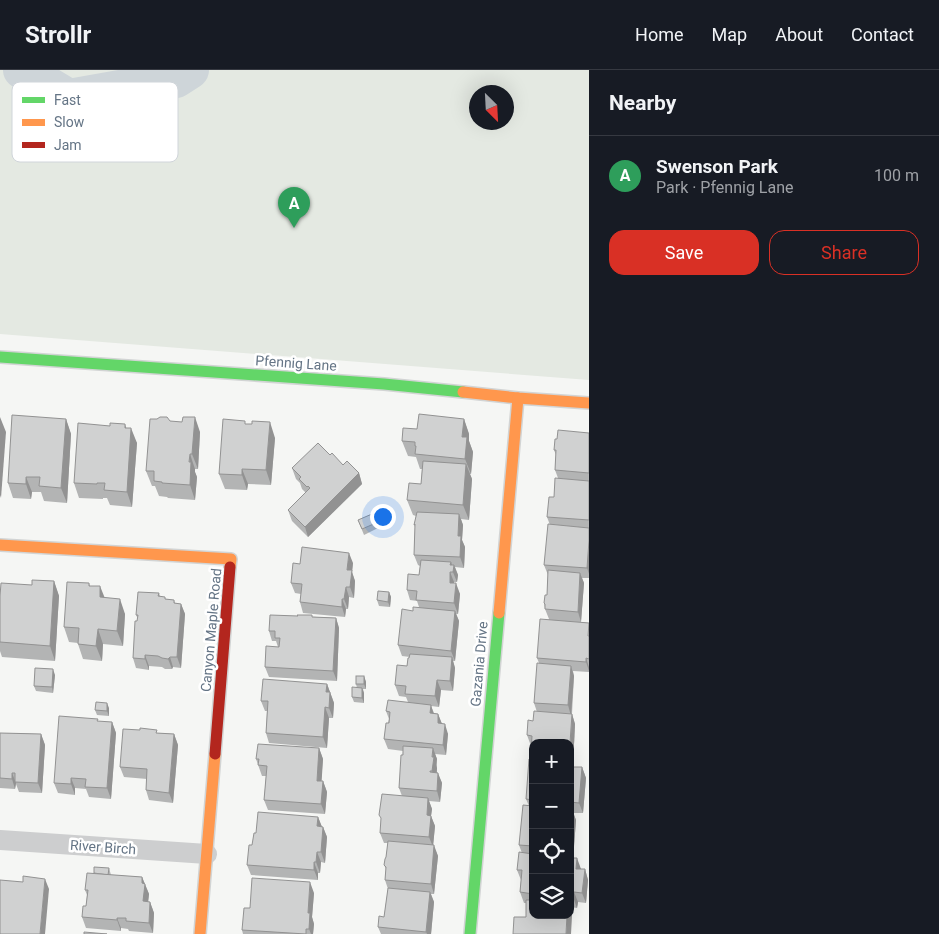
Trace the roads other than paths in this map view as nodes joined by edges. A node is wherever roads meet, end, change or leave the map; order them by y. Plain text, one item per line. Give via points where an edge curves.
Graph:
1 (0, 357) edge
2 (518, 398) junction
3 (589, 403) edge
4 (0, 545) edge
5 (0, 840) edge
6 (207, 854) junction
7 (200, 934) edge
8 (470, 934) edge

1 - 2 street, Pfennig Lane via 384,384
2 - 3 street, Pfennig Lane
2 - 8 street, Gazania Drive
4 - 6 street, Canyon Maple Road via 232,559
5 - 6 street, River Birch
6 - 7 street, Canyon Maple Road

